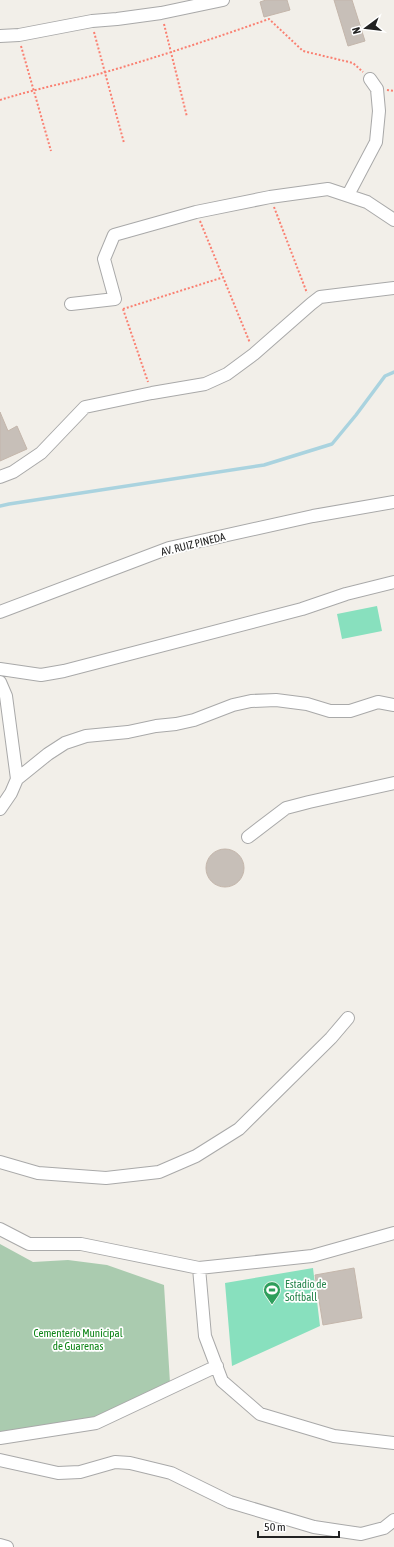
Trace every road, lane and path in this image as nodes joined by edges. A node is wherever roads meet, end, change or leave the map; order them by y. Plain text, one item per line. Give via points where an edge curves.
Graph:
1 (223, 0) edge
2 (161, 13) junction
3 (92, 21) junction
4 (19, 35) junction
5 (0, 36) edge
6 (171, 53) junction
7 (105, 72) junction
8 (370, 79) joint
9 (33, 90) junction
10 (0, 100) edge
11 (187, 117) dead end
12 (124, 143) dead end
13 (51, 151) dead end
14 (348, 195) junction
15 (270, 197) junction
16 (196, 212) junction
17 (394, 220) edge
18 (224, 277) junction
19 (394, 288) edge
20 (115, 299) junction
21 (71, 304) dead end
22 (310, 304) junction
23 (123, 309) junction
24 (254, 354) junction
25 (152, 393) junction
26 (0, 477) edge
27 (394, 502) edge
28 (394, 582) edge
29 (0, 612) edge
30 (0, 669) edge
31 (0, 682) edge
32 (394, 705) edge
33 (5, 724) edge
34 (17, 779) junction
35 (394, 783) edge
36 (0, 809) edge
37 (248, 837) dead end
38 (348, 1018) dead end
39 (0, 1162) edge
40 (0, 1229) edge
41 (394, 1233) edge
42 (199, 1268) junction
43 (217, 1366) junction
44 (0, 1438) edge
45 (394, 1444) edge
46 (0, 1460) edge
47 (394, 1520) edge
48 (0, 1544) edge
49 (7, 1547) edge

1 - 2 street
2 - 3 street
2 - 6 path
3 - 4 street
3 - 7 path
4 - 5 street
4 - 9 path
6 - 7 path
6 - 8 path via 269,19 303,51 353,63
6 - 11 path
7 - 9 path
7 - 12 path
8 - 14 street via 377,89 379,111 376,142
9 - 10 path
9 - 13 path
14 - 15 street via 328,189
14 - 17 street via 367,202
15 - 16 street
15 - 22 path
16 - 18 path
16 - 20 street via 114,235 104,260
18 - 23 path
18 - 24 path
19 - 22 street via 320,297
20 - 21 street
20 - 23 path
22 - 24 street
23 - 25 path
24 - 25 street via 227,374 205,384
25 - 26 street via 85,406 41,453 13,472
27 - 29 street, AV. RUIZ PINEDA via 313,516 169,548
28 - 30 street via 346,594 302,609 64,671 41,675
31 - 33 street via 6,696
32 - 34 street via 378,702 350,710 330,711 307,704 276,700 251,701 176,724 86,736 48,754
33 - 34 street
34 - 36 street via 12,793
35 - 37 street via 286,808
38 - 39 street via 239,1129 196,1156 160,1172 106,1178 38,1173
40 - 42 street via 29,1244 81,1244
41 - 42 street via 312,1256
42 - 43 street via 205,1336
43 - 44 street via 96,1423
43 - 45 street via 222,1381 260,1414 334,1436
46 - 47 street via 67,1474 115,1462 130,1463 171,1473 230,1502 314,1527 361,1534 384,1528
48 - 49 street

